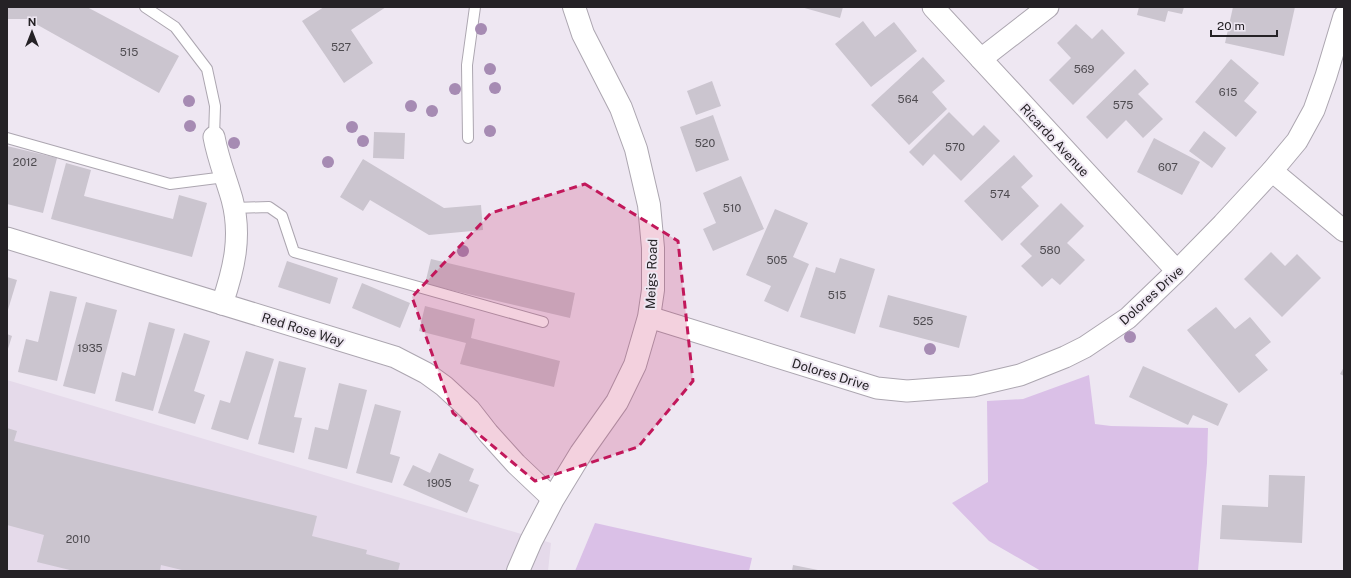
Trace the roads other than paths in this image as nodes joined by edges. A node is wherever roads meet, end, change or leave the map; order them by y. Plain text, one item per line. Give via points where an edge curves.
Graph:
1 (146, 7) edge
2 (475, 7) edge
3 (574, 7) edge
4 (933, 7) edge
5 (1048, 7) edge
6 (1344, 16) edge
7 (981, 59) junction
8 (214, 137) joint
9 (7, 138) edge
10 (468, 138) dead end
11 (1272, 171) junction
12 (225, 177) junction
13 (234, 208) junction
14 (1344, 231) edge
15 (7, 238) edge
16 (1177, 271) junction
17 (222, 304) junction
18 (650, 317) junction
19 (543, 322) dead end
20 (553, 499) junction
21 (518, 571) edge

1 - 8 lane via 175,27 207,69 215,106
2 - 10 lane via 468,65
3 - 18 main road, Meigs Road via 583,34 620,108 636,149 649,205 654,248
4 - 7 street, Ricardo Avenue
5 - 7 street
6 - 11 street, Dolores Drive via 1314,110 1297,141
7 - 16 street, Ricardo Avenue
8 - 12 street
9 - 12 lane via 170,184
11 - 14 street
11 - 16 street, Dolores Drive
12 - 13 street
13 - 17 street via 237,237 233,272
13 - 19 lane via 269,207 282,216 294,252
15 - 17 street, Red Rose Way
16 - 18 street, Dolores Drive via 1128,318 1085,347 1020,375 973,386 907,391 877,388
17 - 20 street, Red Rose Way via 396,357 426,373 470,410 516,464
18 - 20 main road, Meigs Road via 635,365 617,402
20 - 21 main road, Meigs Road

